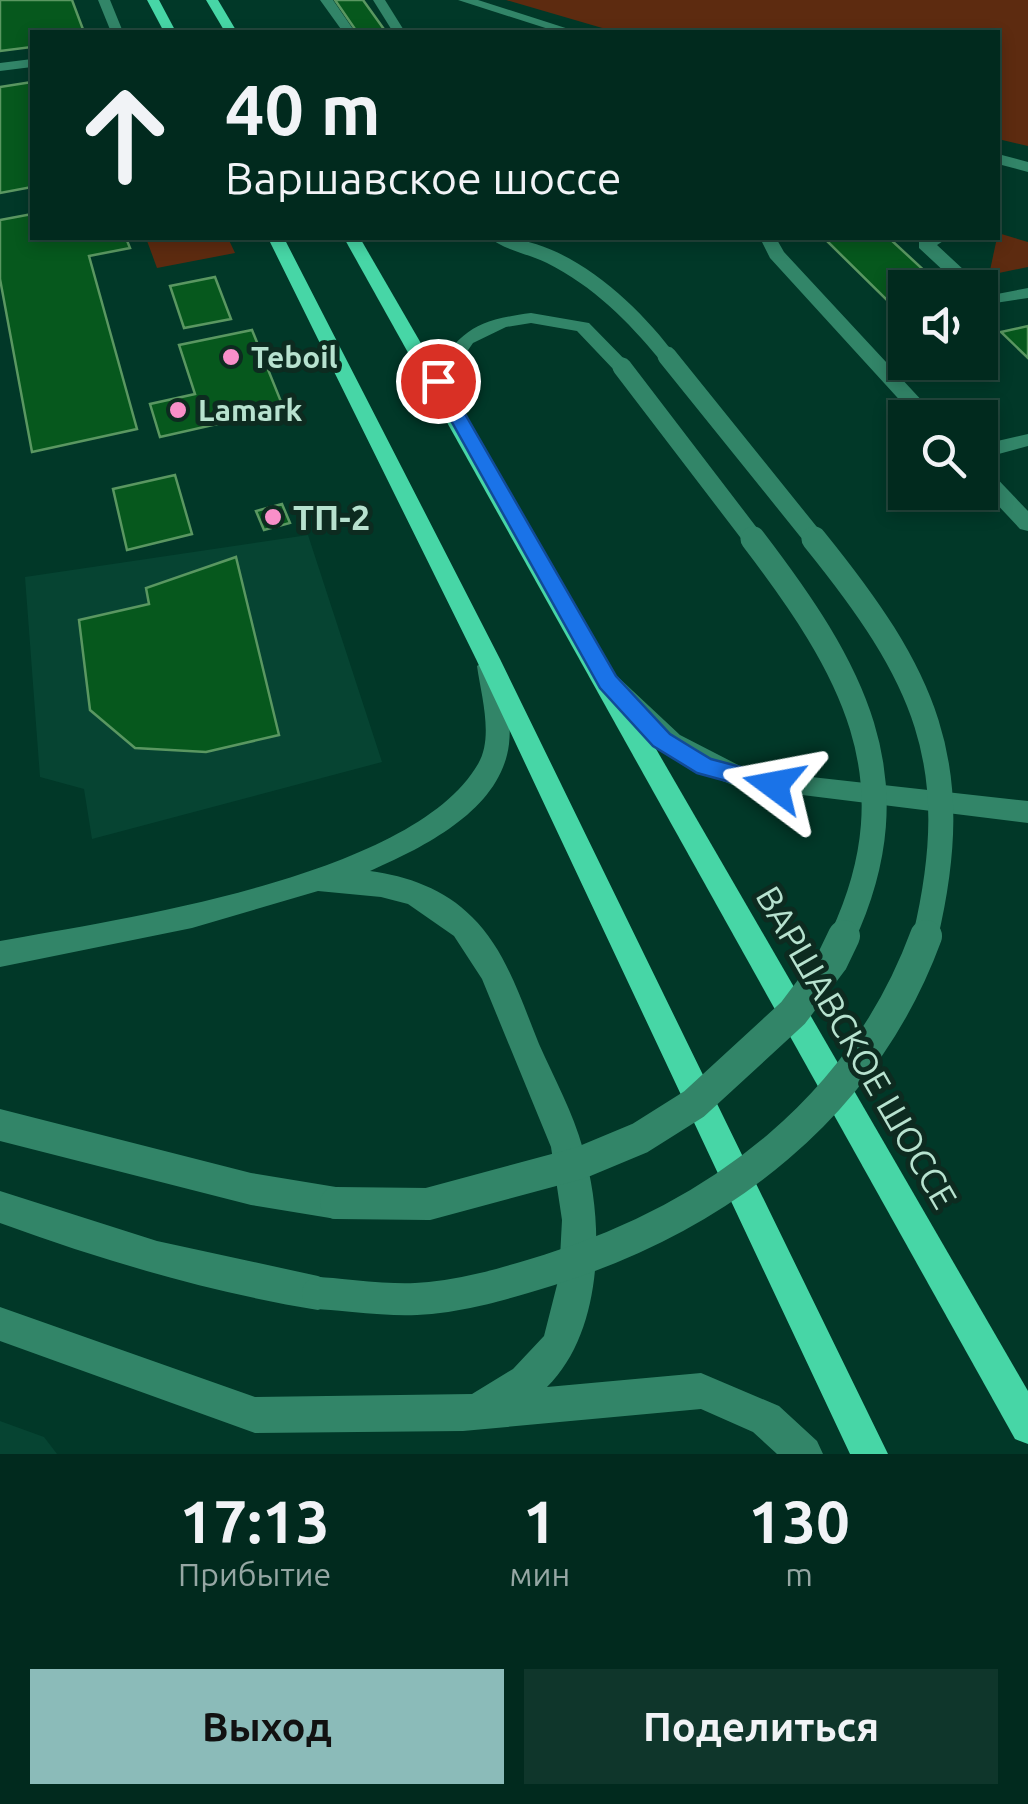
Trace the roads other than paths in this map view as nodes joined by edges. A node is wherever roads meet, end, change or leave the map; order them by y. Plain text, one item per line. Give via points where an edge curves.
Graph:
1 (104, 0) edge
2 (153, 0) edge
3 (212, 0) edge
4 (326, 0) edge
5 (379, 0) edge
6 (464, 0) edge
7 (116, 30) edge
8 (169, 30) edge
9 (230, 30) edge
10 (348, 30) edge
11 (398, 30) edge
12 (563, 30) edge
13 (30, 63) edge
14 (0, 67) edge
15 (1000, 160) edge
16 (1028, 167) edge
17 (277, 240) edge
18 (353, 240) edge
19 (504, 240) edge
20 (769, 240) edge
21 (935, 240) edge
22 (953, 270) edge
23 (1028, 293) edge
24 (998, 299) edge
25 (438, 381) junction
26 (911, 400) edge
27 (1028, 440) edge
28 (998, 448) edge
29 (998, 492) edge
30 (1028, 524) edge
31 (488, 659) junction
32 (608, 682) junction
33 (1028, 812) edge
34 (324, 880) junction
35 (0, 954) edge
36 (0, 1125) edge
37 (0, 1208) edge
38 (0, 1324) edge
39 (463, 1412) junction
40 (1028, 1426) edge
41 (804, 1454) edge
42 (869, 1454) edge

1 - 7 street
2 - 8 main road
3 - 9 main road
4 - 10 street
5 - 11 street
6 - 12 street
13 - 14 street
15 - 16 street
17 - 31 main road
18 - 25 main road, ВАРШАВСКОЕ ШОССЕ
19 - 37 street, bridge via 592,279 627,308 856,590 906,668 926,718 944,812 942,882 929,937 902,1001 806,1122 747,1173 683,1214 612,1246 428,1298 318,1294 224,1279
20 - 26 street
21 - 22 street via 925,244
23 - 24 street
25 - 32 main road, ВАРШАВСКОЕ ШОССЕ
25 - 36 street, bridge via 466,339 502,322 531,318 583,327 622,367 804,606 846,676 874,772 876,818 857,908 832,961 794,1013 694,1104 640,1138 580,1164 428,1204 336,1203 251,1189
27 - 28 street
29 - 30 street
31 - 34 street via 498,726 490,770 470,797 389,854
31 - 42 main road
32 - 33 street via 662,740 705,767 747,780
32 - 40 main road, ВАРШАВСКОЕ ШОССЕ
34 - 35 street
34 - 39 street via 398,886 463,926 493,968 568,1150 578,1234 573,1294 556,1349 512,1394
38 - 39 street via 256,1415
39 - 41 street via 701,1391 766,1419

